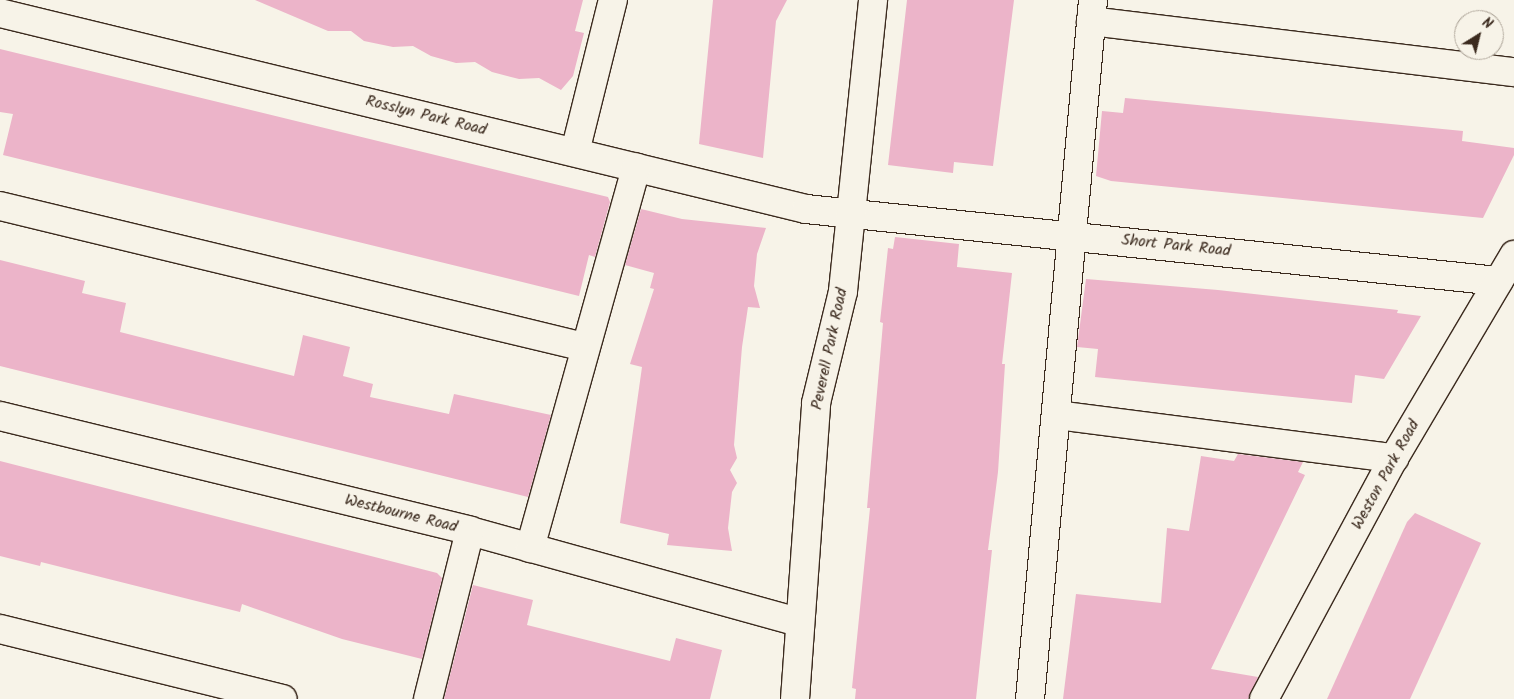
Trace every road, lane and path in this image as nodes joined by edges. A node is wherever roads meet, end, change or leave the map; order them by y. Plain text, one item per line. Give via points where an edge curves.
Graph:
1 (613, 0) edge
2 (873, 0) edge
3 (1092, 11) edge
4 (0, 13) edge
5 (1514, 72) edge
6 (575, 152) junction
7 (636, 168) junction
8 (0, 206) edge
9 (853, 214) junction
10 (1072, 235) junction
11 (1514, 256) edge
12 (1498, 281) junction
13 (584, 347) junction
14 (1056, 415) junction
15 (0, 416) edge
16 (1394, 458) junction
17 (470, 531) junction
18 (530, 548) junction
19 (799, 622) junction
20 (0, 629) edge
21 (282, 699) edge
22 (428, 699) edge
23 (795, 699) edge
24 (1030, 699) edge
25 (1264, 699) edge

1 - 6 street
2 - 9 street, Peverell Park Road
3 - 5 street
3 - 10 street
4 - 6 street, Rosslyn Park Road
6 - 7 street, Rosslyn Park Road
7 - 9 street, Rosslyn Park Road via 806,209
7 - 13 street
8 - 13 street
9 - 10 street, Short Park Road
9 - 19 street, Peverell Park Road via 843,291 816,403
10 - 12 street, Short Park Road
10 - 14 street
11 - 12 street, Weston Park Road
12 - 16 street, Weston Park Road
13 - 18 street
14 - 16 street
14 - 24 street
15 - 17 street, Westbourne Road
16 - 25 street, Weston Park Road
17 - 18 street, Westbourne Road
17 - 22 street
18 - 19 street, Westbourne Road
19 - 23 street, Peverell Park Road
20 - 21 street

